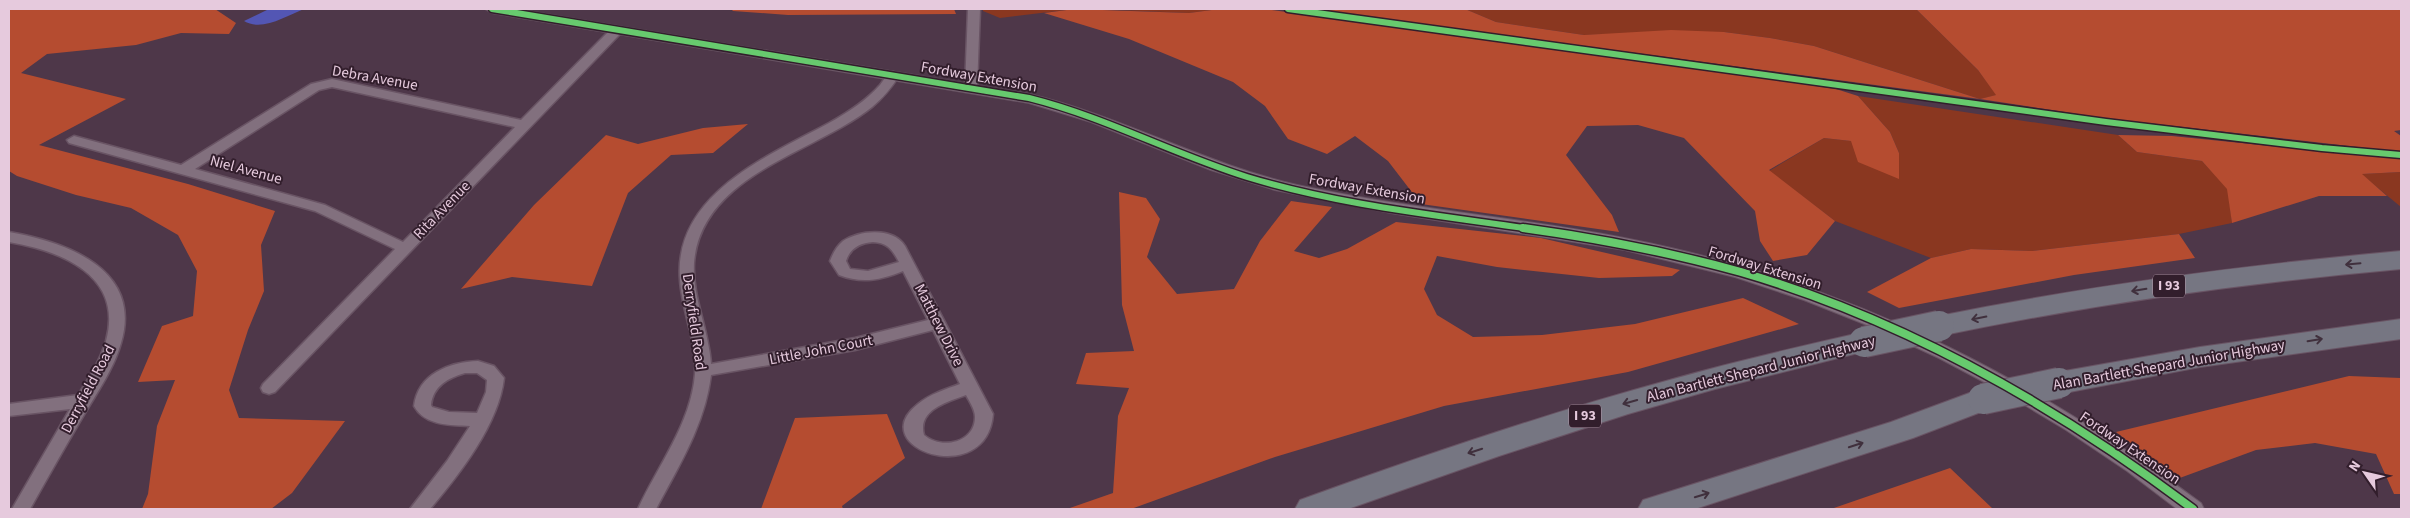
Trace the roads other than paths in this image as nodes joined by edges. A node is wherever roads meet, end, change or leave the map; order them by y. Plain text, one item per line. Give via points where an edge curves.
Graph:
1 (492, 9) edge
2 (974, 9) edge
3 (614, 32) junction
4 (892, 76) junction
5 (971, 88) junction
6 (524, 125) junction
7 (74, 140) dead end
8 (182, 170) junction
9 (9, 236) edge
10 (404, 248) junction
11 (2401, 260) edge
12 (907, 264) dead end
13 (938, 323) junction
14 (2401, 329) edge
15 (703, 372) junction
16 (970, 386) junction
17 (269, 388) dead end
18 (83, 401) junction
19 (9, 410) edge
20 (482, 420) dead end
21 (21, 509) edge
22 (418, 509) edge
23 (647, 509) edge
24 (1312, 509) edge
25 (1655, 509) edge
26 (2193, 509) edge

1 - 3 street, Fordway Extension
2 - 5 street
3 - 4 street, Fordway Extension
3 - 6 street, Rita Avenue
4 - 5 street, Fordway Extension
4 - 15 street, Derryfield Road via 880,94 863,108 742,177 708,210 695,230 687,250 685,271
5 - 26 street, Fordway Extension via 1080,112 1209,164 1291,188 1397,209 1639,247 1715,265 1792,289 1880,323 1967,364 2113,451
6 - 8 street, Debra Avenue via 332,83 324,84
6 - 10 street, Rita Avenue
7 - 8 street, Niel Avenue
8 - 10 street, Niel Avenue via 320,208
9 - 18 street, Derryfield Road via 44,244 79,258 101,275 114,295 118,320 116,334
10 - 17 street, Rita Avenue
11 -> 24 highway, Alan Bartlett Shepard Junior Highway / I 93, bridge via 2151,288 1864,342 1617,406 1468,453
12 - 13 street, Matthew Drive
13 - 15 street, Little John Court via 855,344
13 - 16 street, Matthew Drive
25 -> 14 highway, Alan Bartlett Shepard Junior Highway, bridge via 1902,430 1983,399 2200,358
15 - 23 street, Derryfield Road via 691,420
16 - 16 street, Matthew Drive via 921,411 913,427 920,443 933,449 949,450 978,437 985,420
18 - 19 street
18 - 21 street, Derryfield Road
20 - 22 street via 452,469

